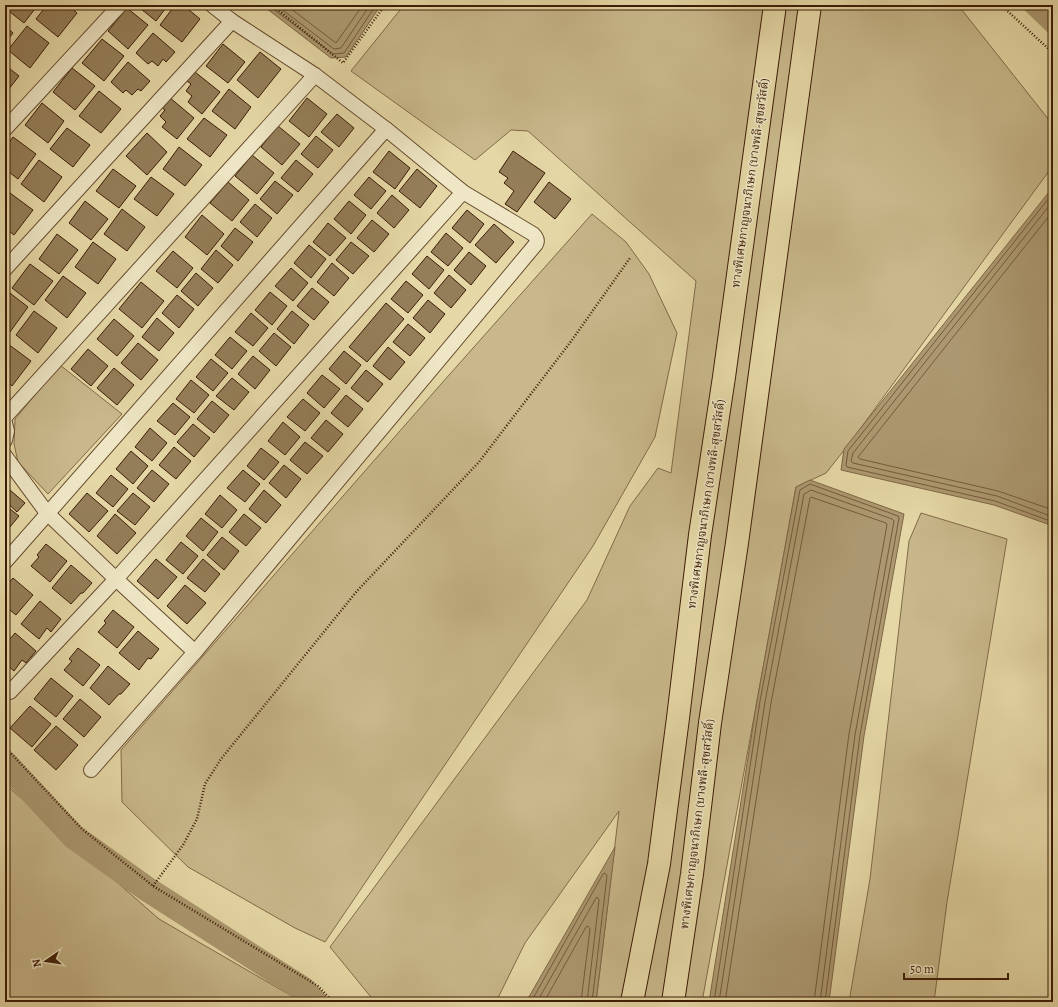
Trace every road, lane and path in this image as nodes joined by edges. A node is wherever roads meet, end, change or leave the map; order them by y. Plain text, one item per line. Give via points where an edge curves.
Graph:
1 (120, 5) edge
2 (212, 5) edge
3 (272, 5) edge
4 (385, 5) edge
5 (774, 5) edge
6 (810, 5) edge
7 (1001, 5) edge
8 (232, 21) junction
9 (1053, 53) edge
10 (315, 75) junction
11 (5, 129) edge
12 (386, 129) junction
13 (463, 192) junction
14 (630, 258) dead end
15 (5, 269) edge
16 (5, 417) edge
17 (5, 423) edge
18 (5, 440) edge
19 (5, 456) edge
20 (47, 513) junction
21 (5, 562) edge
22 (116, 579) junction
23 (195, 652) junction
24 (10, 692) dead end
25 (5, 747) edge
26 (91, 770) dead end
27 (153, 886) junction
28 (333, 1002) edge
29 (632, 1002) edge
30 (673, 1002) edge

1 - 11 street
2 - 8 street
3 - 4 path via 343,63
5 - 29 highway, ทางพิเศษกาญจนาภิเษก (บางพลี-สุขสวัสดิ์) via 700,535 659,864
6 - 30 highway, ทางพิเศษกาญจนาภิเษก (บางพลี-สุขสวัสดิ์)
7 - 9 path
8 - 10 street
8 - 15 street
10 - 12 street
10 - 16 street
12 - 13 street
12 - 20 street
13 - 22 street
13 - 23 street via 533,234 537,239 536,244
14 - 27 path via 572,340 479,462 357,591 221,760 205,784 197,819 183,845
17 - 18 street
19 - 20 street
20 - 21 street
20 - 22 street
22 - 23 street
22 - 24 street
23 - 26 street
25 - 27 path via 82,829
27 - 28 path via 318,986

